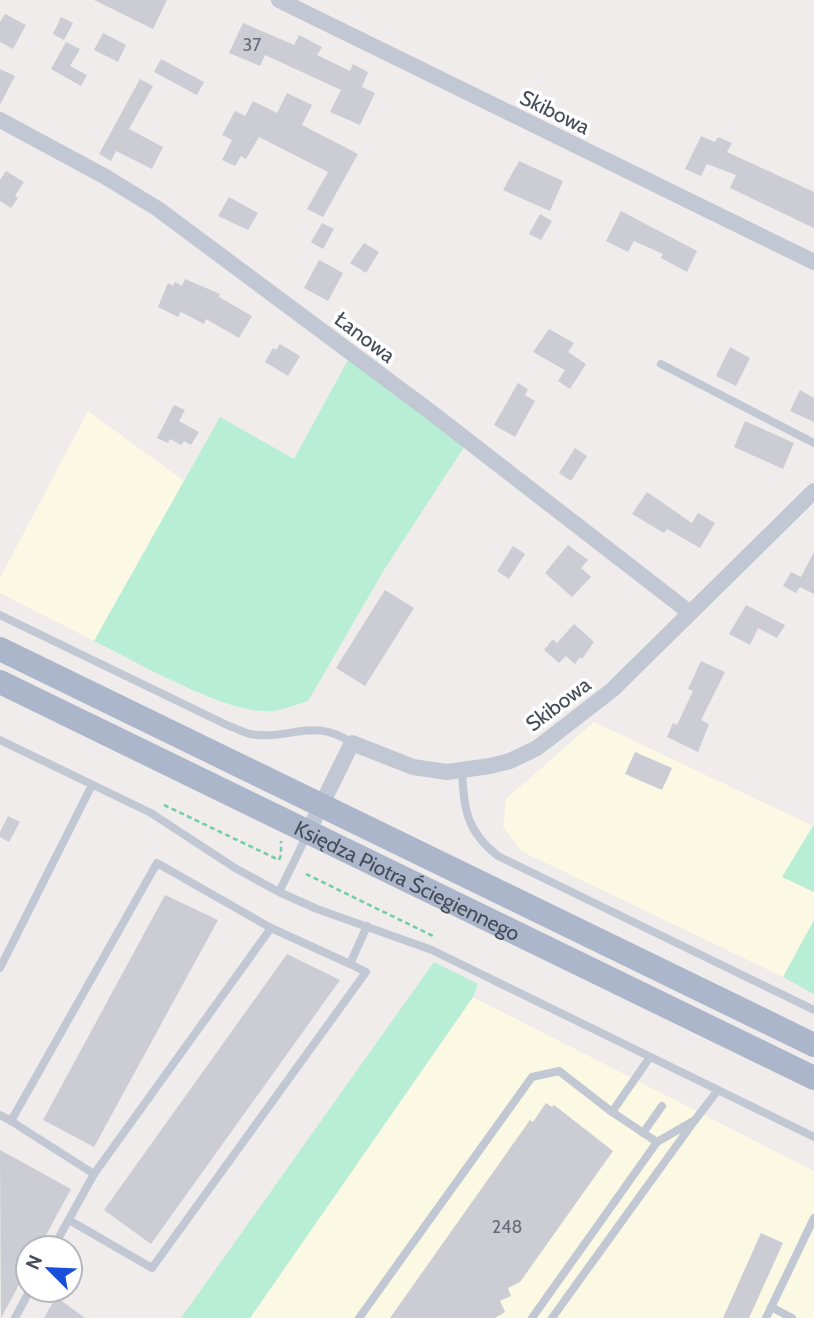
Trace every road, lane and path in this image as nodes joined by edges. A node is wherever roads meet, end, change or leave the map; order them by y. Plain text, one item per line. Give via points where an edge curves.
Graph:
1 (279, 0) edge
2 (0, 120) edge
3 (814, 262) edge
4 (661, 364) dead end
5 (814, 443) edge
6 (814, 491) edge
7 (690, 612) junction
8 (0, 615) edge
9 (0, 649) edge
10 (0, 682) edge
11 (0, 740) edge
12 (352, 743) junction
13 (462, 771) junction
14 (92, 785) junction
15 (322, 805) junction
16 (308, 832) junction
17 (277, 835) dead end
18 (279, 860) dead end
19 (279, 892) junction
20 (367, 926) junction
21 (271, 928) junction
22 (0, 944) edge
23 (9, 948) junction
24 (350, 964) junction
25 (0, 968) edge
26 (814, 1010) edge
27 (814, 1045) edge
28 (650, 1057) junction
29 (814, 1078) edge
30 (718, 1090) junction
31 (662, 1106) dead end
32 (612, 1112) junction
33 (0, 1115) edge
34 (695, 1120) junction
35 (11, 1121) junction
36 (643, 1133) junction
37 (814, 1137) edge
38 (657, 1142) junction
39 (94, 1174) junction
40 (814, 1218) edge
41 (69, 1220) junction
42 (61, 1234) edge
43 (771, 1307) junction
44 (359, 1318) edge
45 (532, 1318) edge
46 (552, 1318) edge
47 (766, 1318) edge
48 (792, 1318) edge

1 - 3 street, Skibowa
2 - 7 street, Łanowa via 158,209
4 - 5 lane
6 - 7 street, Skibowa
7 - 13 street, Skibowa via 612,690 537,748 510,761
8 - 12 lane via 249,734 317,729
9 - 15 main road, Księdza Piotra Ściegiennego
10 - 16 main road, Księdza Piotra Ściegiennego
11 - 14 lane
12 - 13 street, Skibowa via 413,767
12 - 15 street
13 - 26 lane via 469,820 482,843 498,856
14 - 19 lane via 151,813
14 - 23 lane
15 - 16 street
15 - 27 main road, Księdza Piotra Ściegiennego
16 - 19 lane
16 - 29 main road, Księdza Piotra Ściegiennego
17 - 18 path via 282,847
19 - 20 lane
20 - 24 lane
20 - 28 lane via 432,950
21 - 24 lane
21 - 35 lane via 157,863
21 - 39 lane
22 - 23 lane
23 - 25 lane
24 - 41 lane via 366,972 152,1268
28 - 30 lane
28 - 32 lane
30 - 34 lane
30 - 37 lane
31 - 36 lane
32 - 36 lane
32 - 44 lane via 559,1072 532,1077
33 - 35 lane
34 - 38 lane
34 - 46 lane
35 - 39 lane
36 - 38 lane
38 - 45 lane
39 - 41 lane
40 - 43 lane
41 - 42 lane
43 - 47 lane
43 - 48 lane

